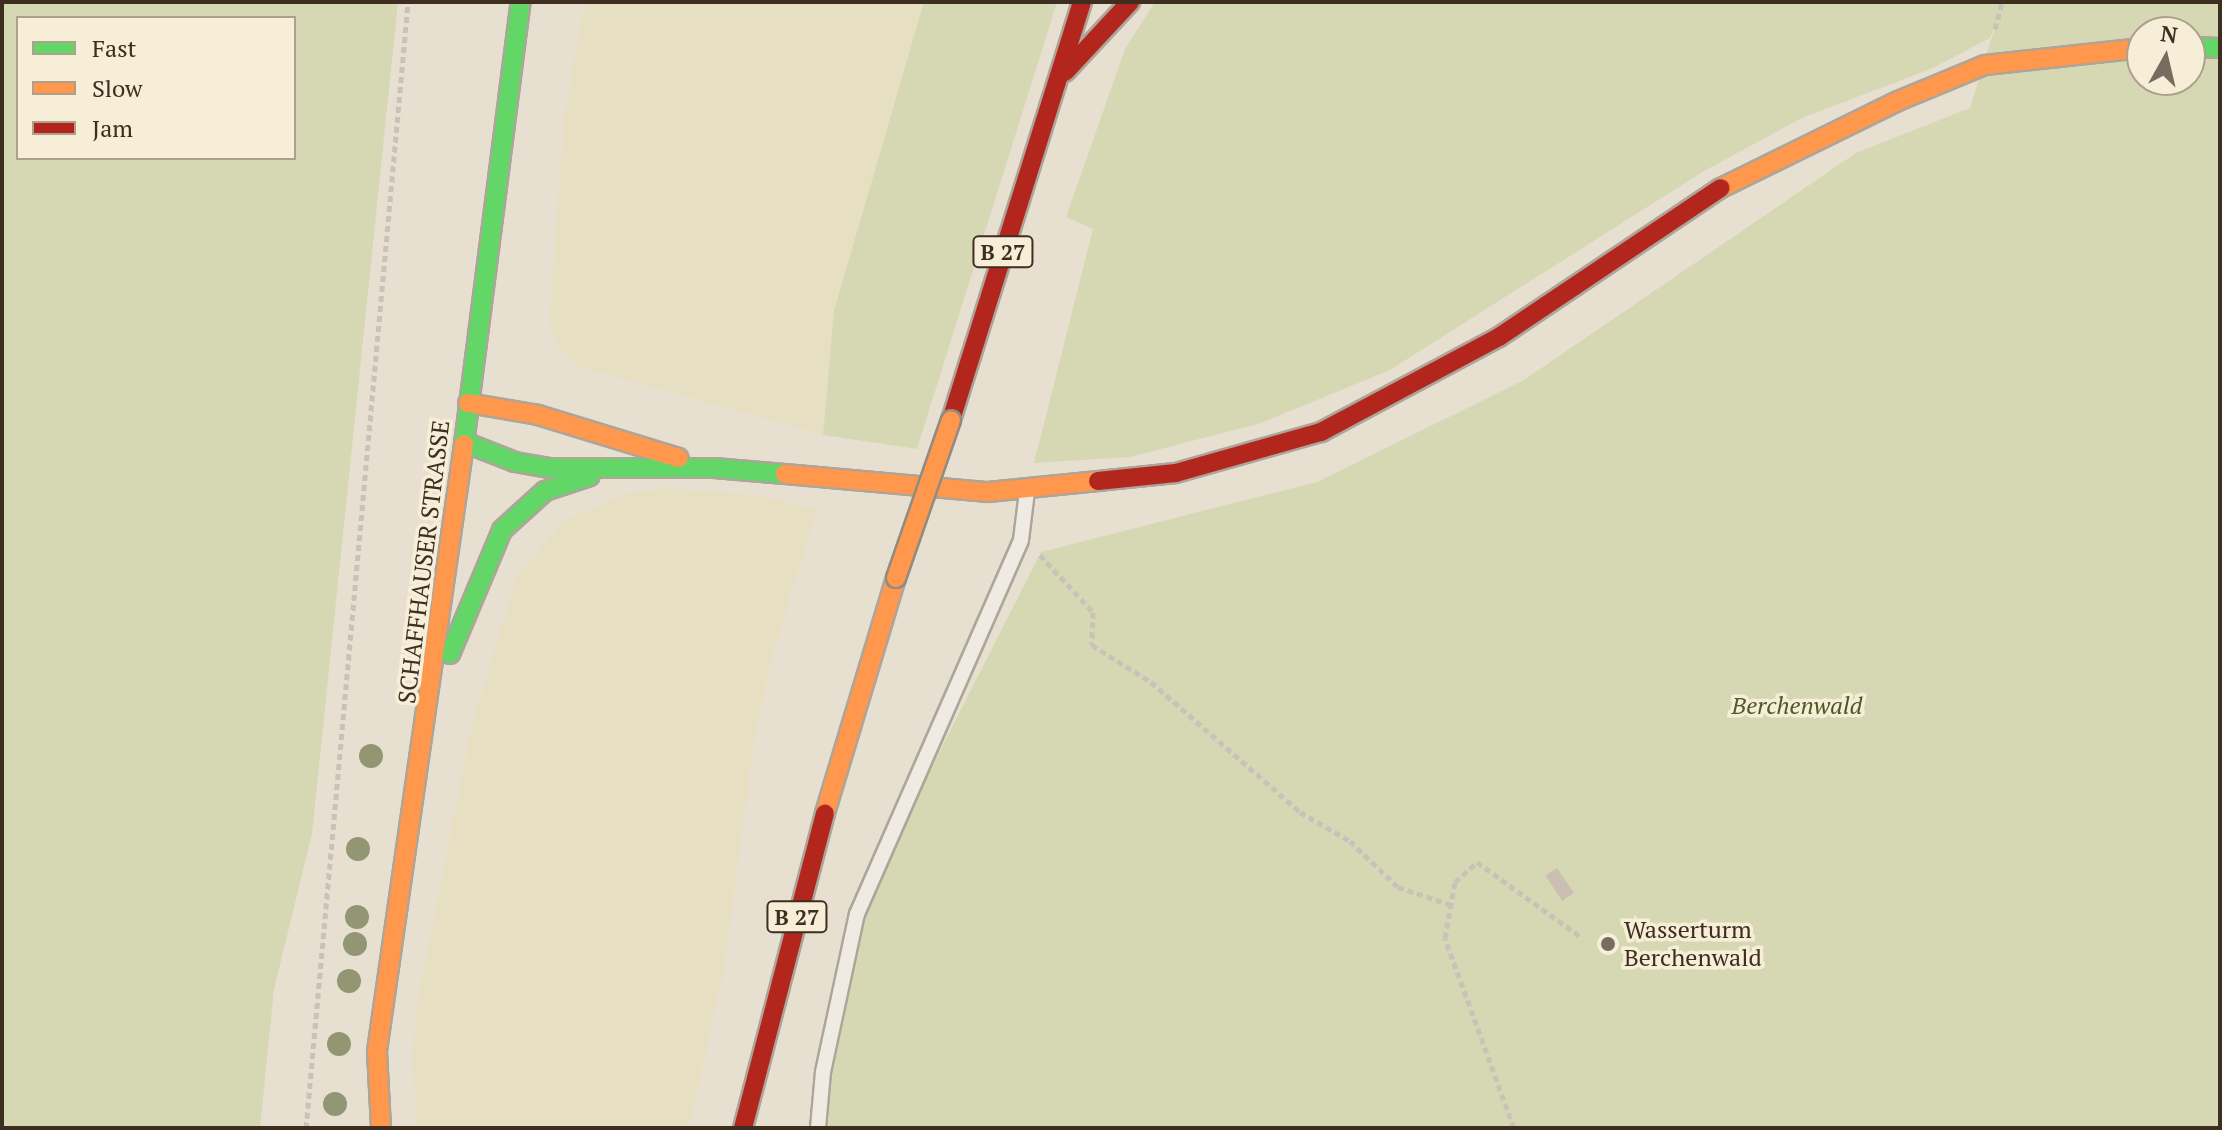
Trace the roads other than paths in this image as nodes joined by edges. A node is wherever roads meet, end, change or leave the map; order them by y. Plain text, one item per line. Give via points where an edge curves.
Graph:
1 (521, 2) edge
2 (1082, 2) edge
3 (1130, 2) edge
4 (2126, 50) edge
5 (1055, 83) junction
6 (468, 403) junction
7 (464, 442) junction
8 (714, 468) junction
9 (605, 471) junction
10 (1027, 491) junction
11 (432, 694) junction
12 (381, 1128) edge
13 (743, 1128) edge
14 (818, 1128) edge

1 - 6 main road, SCHAFFHAUSER STRASSE
2 - 5 main road, B 27
3 - 5 main road
4 - 10 main road via 1985,65 1809,140 1719,189 1499,337 1321,432 1176,473
5 - 13 main road, B 27, bridge via 847,731
6 - 7 main road, SCHAFFHAUSER STRASSE
6 - 8 main road via 538,415
7 - 9 main road via 515,462
7 - 11 main road, SCHAFFHAUSER STRASSE
8 - 9 main road
8 - 10 main road via 888,487
9 - 11 main road via 545,491 502,530
10 - 14 lane via 1021,540 857,914 823,1072
11 - 12 main road, SCHAFFHAUSER STRASSE via 377,1051

